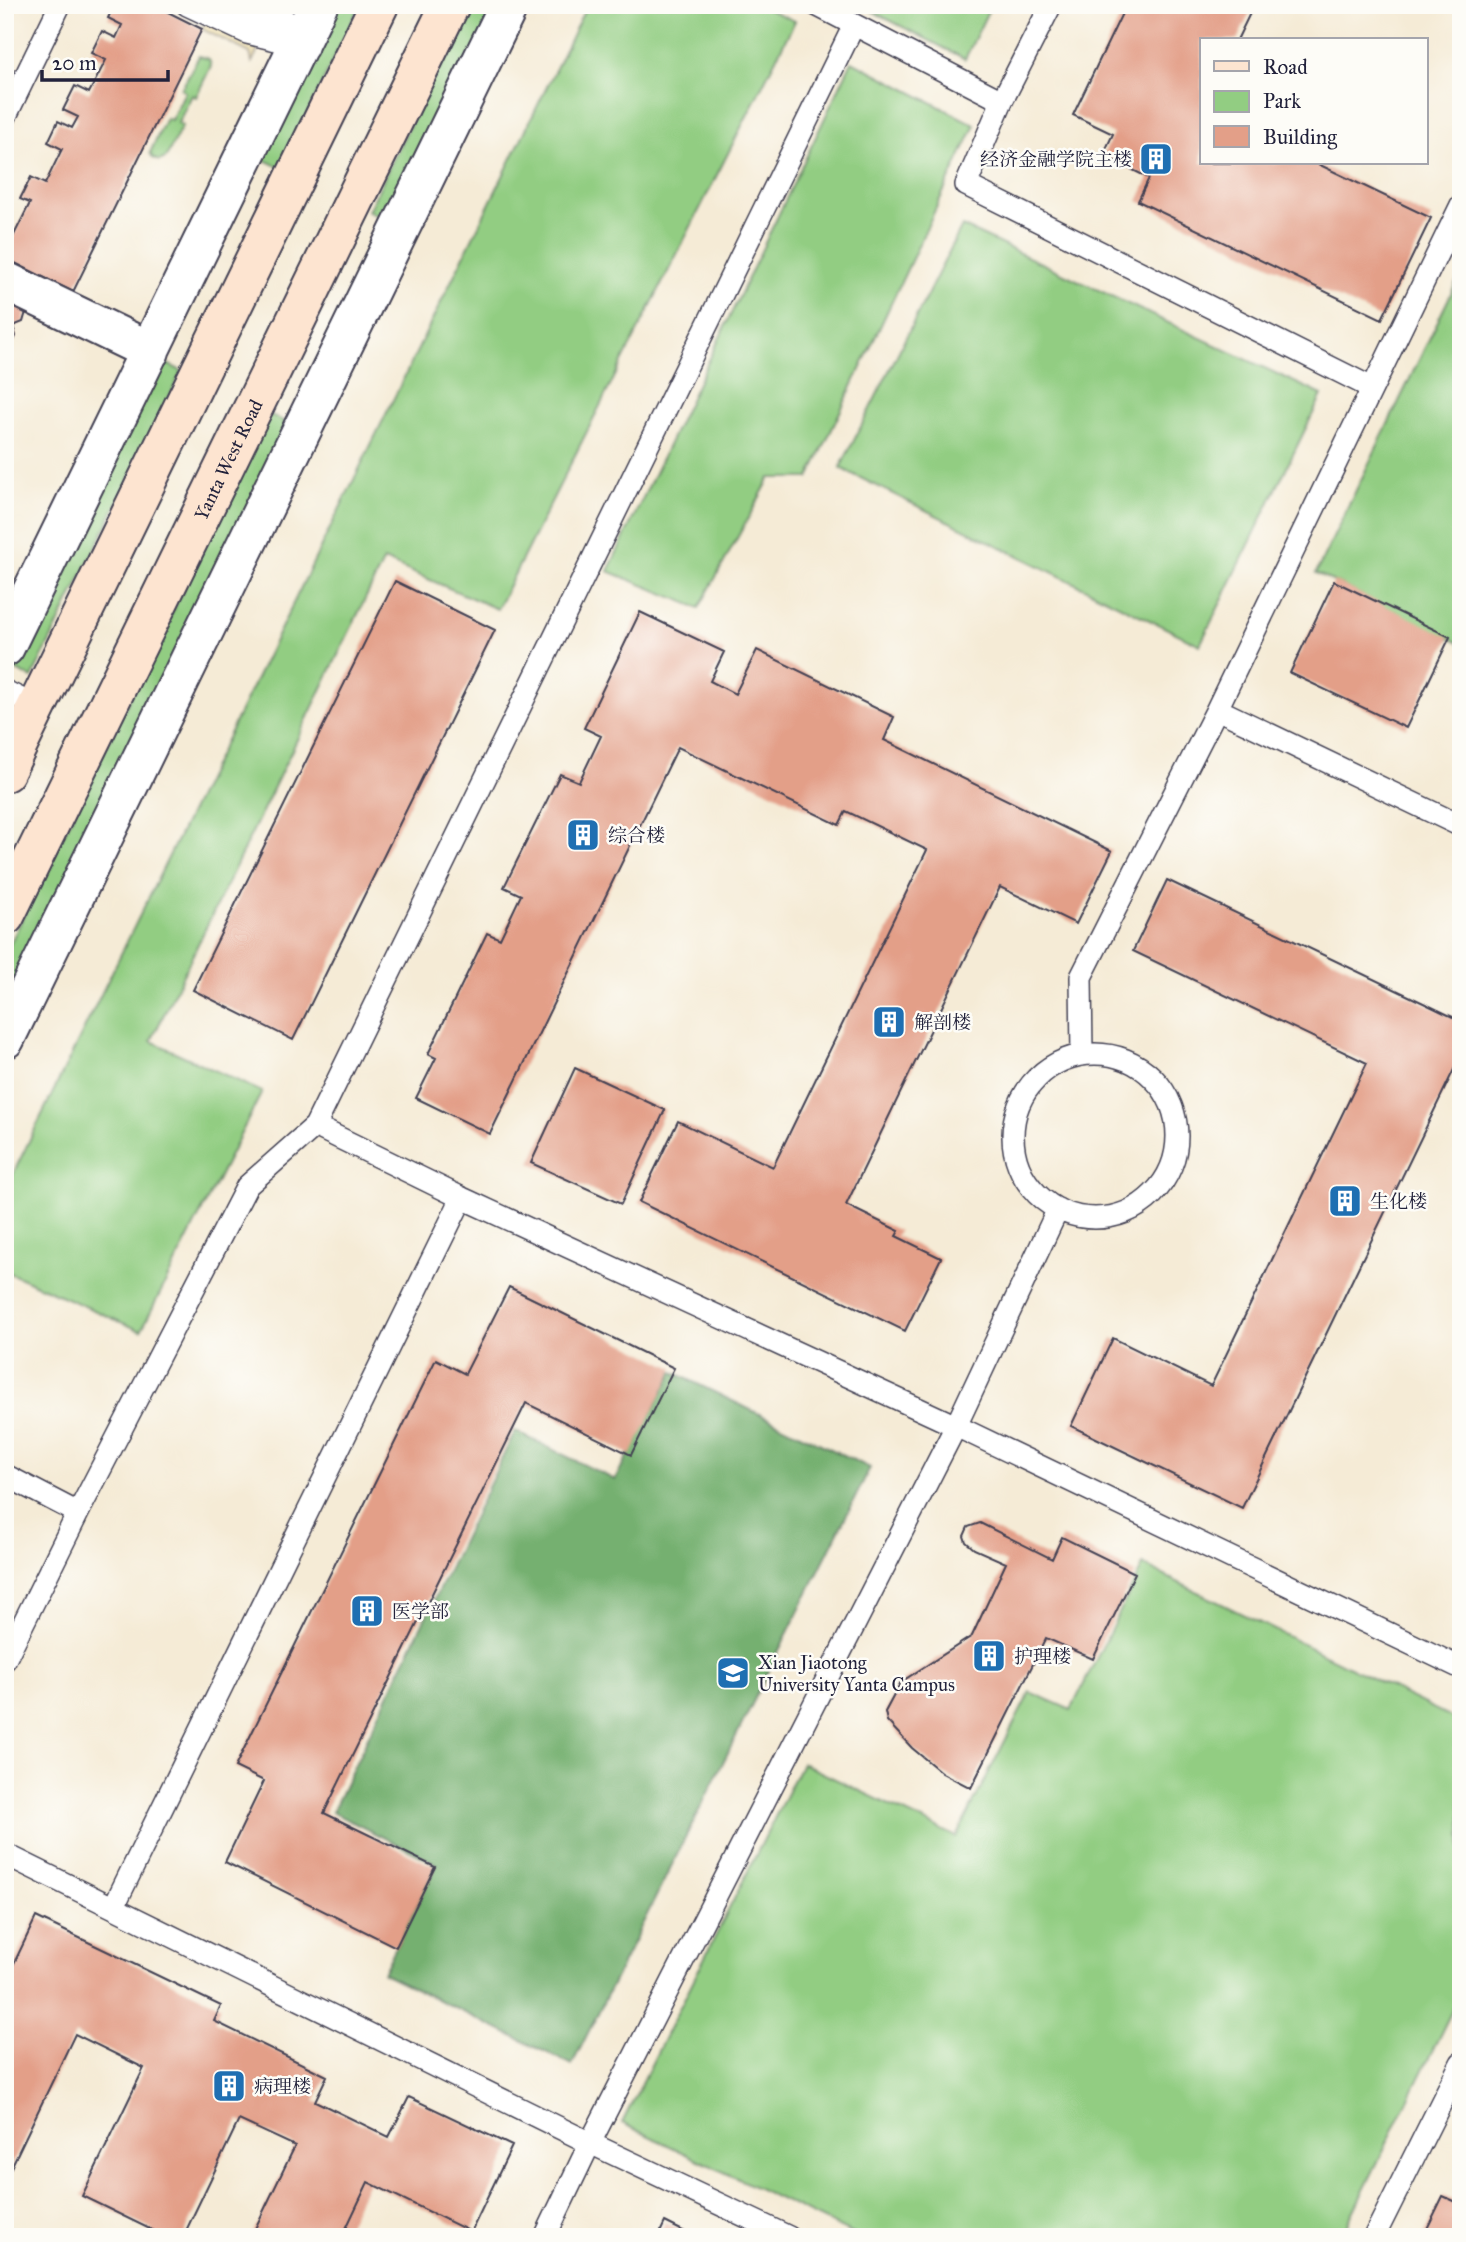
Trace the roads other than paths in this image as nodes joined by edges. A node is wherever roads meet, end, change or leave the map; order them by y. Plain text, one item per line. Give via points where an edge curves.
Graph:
1 (60, 5) edge
2 (187, 5) edge
3 (249, 5) edge
4 (318, 5) edge
5 (379, 5) edge
6 (450, 5) edge
7 (509, 5) edge
8 (816, 5) edge
9 (1051, 5) edge
10 (854, 25) junction
11 (299, 45) junction
12 (1002, 101) junction
13 (5, 118) edge
14 (1461, 205) edge
15 (5, 281) edge
16 (150, 351) junction
17 (1371, 388) junction
18 (5, 648) edge
19 (21, 699) edge
20 (1217, 709) junction
21 (5, 772) edge
22 (1461, 826) edge
23 (5, 916) edge
24 (5, 1039) edge
25 (1083, 1054) junction
26 (315, 1126) junction
27 (462, 1198) junction
28 (1058, 1209) junction
29 (956, 1426) junction
30 (5, 1475) edge
31 (78, 1513) junction
32 (5, 1660) edge
33 (1461, 1668) edge
34 (5, 1854) edge
35 (114, 1906) junction
36 (1461, 2063) edge
37 (590, 2143) junction
38 (545, 2237) edge
39 (789, 2237) edge
40 (1374, 2237) edge

1 - 13 lane
2 - 11 lane via 247,33
3 - 11 street
4 - 11 street
5 - 19 main road
6 - 23 main road, Yanta West Road
7 - 24 street
8 - 10 lane
9 - 12 lane
10 - 12 lane
10 - 26 lane
11 - 16 street
12 - 17 lane via 966,185
14 - 17 lane
15 - 16 street
16 - 18 street
17 - 20 lane
19 - 21 main road
20 - 22 lane
20 - 25 lane via 1081,977
25 - 28 lane via 1058,1062 1037,1078 1021,1099 1013,1126 1015,1155 1025,1181
25 - 28 lane via 1109,1054 1133,1062 1154,1078 1169,1099 1177,1124 1176,1150 1168,1175 1150,1197 1125,1213 1098,1218
26 - 27 lane
26 - 31 lane via 247,1186
27 - 29 lane
27 - 35 lane
28 - 29 lane
29 - 33 lane
29 - 37 lane
30 - 31 lane
31 - 32 lane
34 - 35 lane
35 - 37 lane
36 - 40 lane
37 - 38 lane
37 - 39 lane

